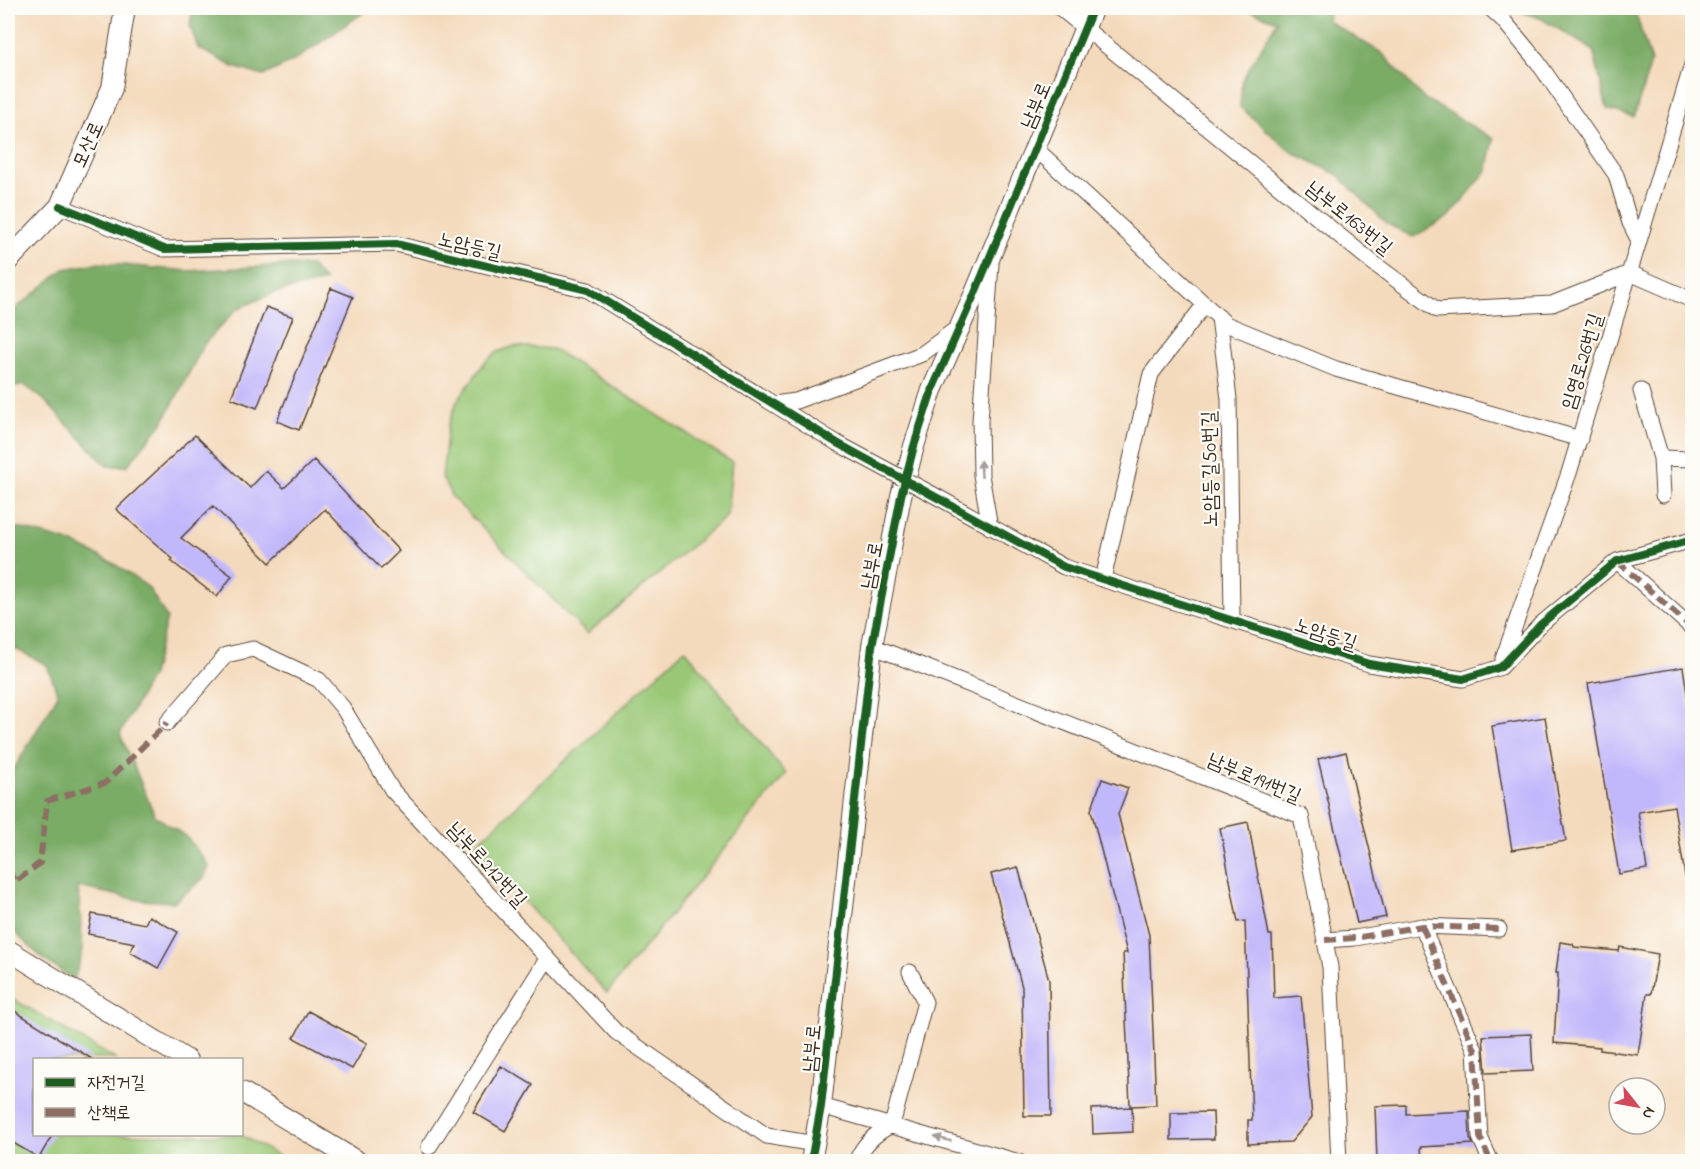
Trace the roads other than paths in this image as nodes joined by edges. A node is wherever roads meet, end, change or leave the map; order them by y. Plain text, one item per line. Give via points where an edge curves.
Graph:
1 (125, 8) edge
2 (1060, 8) edge
3 (1093, 8) edge
4 (1490, 8) edge
5 (1085, 28) junction
6 (1692, 70) edge
7 (1035, 148) junction
8 (60, 206) junction
9 (1639, 241) junction
10 (992, 250) junction
11 (8, 261) edge
12 (1630, 273) junction
13 (1692, 300) edge
14 (1205, 304) junction
15 (1219, 317) junction
16 (960, 326) junction
17 (1641, 391) dead end
18 (774, 404) junction
19 (1580, 439) junction
20 (1661, 458) junction
21 (1692, 459) edge
22 (1663, 495) dead end
23 (990, 527) junction
24 (1692, 540) edge
25 (1617, 561) junction
26 (1103, 579) junction
27 (1232, 620) junction
28 (1692, 628) edge
29 (872, 646) junction
30 (1501, 667) junction
31 (167, 723) dead end
32 (1422, 926) junction
33 (1499, 929) dead end
34 (1325, 940) junction
35 (8, 950) edge
36 (547, 959) junction
37 (910, 972) dead end
38 (185, 1058) edge
39 (243, 1093) edge
40 (821, 1106) junction
41 (892, 1125) junction
42 (429, 1147) dead end
43 (813, 1153) edge
44 (358, 1161) edge
45 (856, 1161) edge
46 (1019, 1161) edge
47 (1339, 1161) edge
48 (1491, 1161) edge

1 - 8 street, 모산로 via 112,88
2 - 5 street, 남부로163번길
3 - 5 street, 남부로
4 - 9 street via 1536,61 1616,175
5 - 7 street, 남부로
5 - 12 street, 남부로163번길 via 1372,262 1437,310 1552,304
6 - 9 street, 임영로26번길
7 - 10 street, 남부로
7 - 14 street
8 - 11 street, 모산로
8 - 18 street, 노암등길 via 165,249 396,244 588,290
9 - 12 street, 임영로26번길
10 - 16 street, 남부로
23 -> 10 street via 981,475 980,421
12 - 13 street
12 - 19 street, 임영로26번길
14 - 15 street
14 - 26 street via 1151,374
15 - 19 street via 1226,324 1336,369
15 - 27 street, 노암등길50번길 via 1229,399
16 - 18 street via 922,354 796,401
16 - 29 street, 남부로 via 932,390 914,446
17 - 20 street
18 - 23 street, 노암등길, bridge
19 - 30 street, 임영로26번길
20 - 21 street
20 - 22 street
23 - 26 street, 노암등길 via 1064,567
24 - 25 street, 노암등길
25 - 28 street
25 - 30 street, 노암등길 via 1541,624
26 - 27 street, 노암등길
27 - 30 street, 노암등길 via 1369,664 1463,679
29 - 34 street, 남부로191번길 via 1301,816
29 - 40 street, 남부로
31 - 36 street, 남부로212번길 via 226,655 254,650 320,680 343,708 392,790
32 - 33 street
32 - 34 street
32 - 48 street via 1475,1050 1480,1137
34 - 47 street, 남부로191번길 via 1330,967
35 - 38 street
36 - 42 street
36 - 43 street, 남부로212번길 via 616,1032 767,1136
37 - 41 street via 925,1002
39 - 44 street
40 - 41 street
40 - 43 street, 남부로
41 - 45 street via 875,1133
46 -> 41 street

